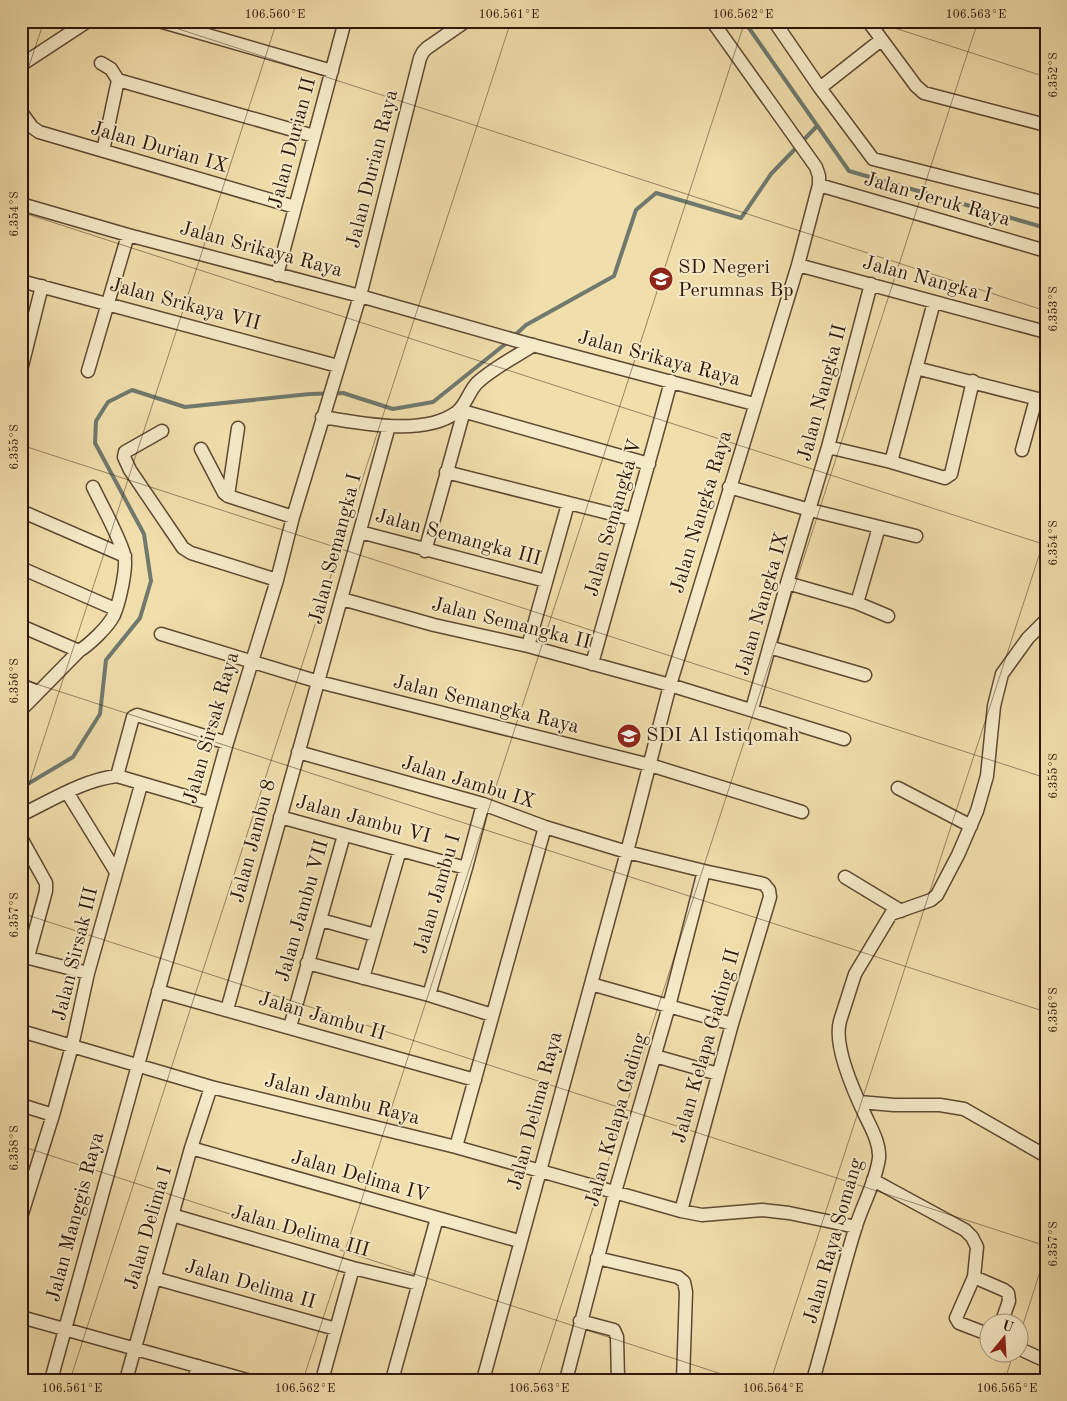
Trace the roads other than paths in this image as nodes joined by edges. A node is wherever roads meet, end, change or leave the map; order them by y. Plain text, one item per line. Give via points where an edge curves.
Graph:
1 (88, 21) edge
2 (159, 21) edge
3 (345, 21) edge
4 (466, 21) edge
5 (712, 21) edge
6 (774, 21) edge
7 (868, 21) edge
8 (881, 40) junction
9 (101, 63) dead end
10 (21, 64) edge
11 (332, 71) junction
12 (118, 80) junction
13 (820, 88) junction
14 (21, 112) edge
15 (1046, 125) edge
16 (314, 136) junction
17 (103, 151) junction
18 (819, 185) junction
19 (1046, 203) edge
20 (21, 204) edge
21 (295, 207) junction
22 (128, 235) junction
23 (1046, 251) edge
24 (798, 265) junction
25 (277, 274) junction
26 (21, 281) edge
27 (870, 284) junction
28 (42, 286) junction
29 (360, 296) junction
30 (107, 302) junction
31 (934, 302) junction
32 (1046, 332) edge
33 (529, 344) junction
34 (916, 368) junction
35 (21, 370) edge
36 (337, 370) junction
37 (88, 371) dead end
38 (670, 381) junction
39 (973, 381) junction
40 (1041, 400) edge
41 (327, 402) joint
42 (754, 404) junction
43 (462, 411) junction
44 (322, 417) junction
45 (389, 426) junction
46 (238, 428) dead end
47 (162, 431) dead end
48 (828, 447) junction
49 (201, 449) dead end
50 (1022, 450) dead end
51 (891, 462) junction
52 (649, 464) junction
53 (446, 472) junction
54 (93, 487) dead end
55 (729, 488) junction
56 (228, 496) junction
57 (568, 504) junction
58 (810, 510) junction
59 (21, 511) edge
60 (293, 518) junction
61 (632, 519) junction
62 (879, 527) junction
63 (360, 532) junction
64 (916, 536) dead end
65 (426, 551) junction
66 (125, 556) junction
67 (21, 568) edge
68 (277, 580) junction
69 (546, 581) junction
70 (787, 583) junction
71 (342, 599) junction
72 (857, 603) junction
73 (115, 609) junction
74 (888, 616) dead end
75 (1046, 620) edge
76 (21, 626) edge
77 (161, 634) dead end
78 (528, 646) junction
79 (769, 647) junction
80 (79, 651) junction
81 (251, 661) junction
82 (592, 664) junction
83 (865, 674) dead end
84 (319, 682) junction
85 (21, 685) edge
86 (670, 685) junction
87 (38, 692) junction
88 (752, 709) junction
89 (21, 710) edge
90 (844, 738) dead end
91 (226, 743) junction
92 (298, 752) junction
93 (650, 764) junction
94 (117, 776) junction
95 (141, 784) junction
96 (898, 788) dead end
97 (67, 792) junction
98 (210, 803) junction
99 (483, 804) junction
100 (802, 812) dead end
101 (21, 816) edge
102 (280, 817) junction
103 (545, 826) junction
104 (972, 826) junction
105 (344, 835) junction
106 (21, 838) edge
107 (400, 850) junction
108 (627, 852) junction
109 (466, 868) junction
110 (704, 871) junction
111 (116, 872) junction
112 (845, 877) dead end
113 (769, 890) joint
114 (901, 911) junction
115 (321, 920) junction
116 (375, 935) junction
117 (24, 956) edge
118 (307, 963) junction
119 (88, 973) junction
120 (363, 978) junction
121 (590, 984) junction
122 (158, 991) junction
123 (429, 995) junction
124 (669, 1006) junction
125 (227, 1010) junction
126 (492, 1015) junction
127 (732, 1024) junction
128 (290, 1027) junction
129 (21, 1031) edge
130 (72, 1046) junction
131 (655, 1056) junction
132 (137, 1065) junction
133 (718, 1074) junction
134 (475, 1080) junction
135 (211, 1087) junction
136 (859, 1102) junction
137 (21, 1105) edge
138 (53, 1115) junction
139 (456, 1147) junction
140 (191, 1148) junction
141 (1046, 1156) edge
142 (539, 1171) junction
143 (872, 1180) junction
144 (615, 1192) junction
145 (680, 1211) junction
146 (172, 1215) junction
147 (21, 1217) edge
148 (437, 1218) junction
149 (856, 1227) junction
150 (519, 1241) junction
151 (597, 1258) junction
152 (353, 1268) junction
153 (154, 1278) junction
154 (974, 1278) junction
155 (419, 1284) junction
156 (1004, 1314) edge
157 (21, 1317) edge
158 (580, 1321) junction
159 (65, 1329) junction
160 (336, 1329) junction
161 (980, 1331) edge
162 (134, 1348) junction
163 (1030, 1354) edge
164 (1046, 1361) edge
165 (198, 1366) junction
166 (51, 1380) edge
167 (126, 1380) edge
168 (194, 1380) edge
169 (247, 1380) edge
170 (322, 1380) edge
171 (392, 1380) edge
172 (483, 1380) edge
173 (566, 1380) edge
174 (618, 1380) edge
175 (683, 1380) edge
176 (813, 1380) edge

1 - 10 street
2 - 11 street
3 - 11 street, Jalan Durian II
4 - 29 street, Jalan Durian Raya via 422,52
5 - 18 street via 816,167
6 - 13 street
7 - 8 street
8 - 13 street
8 - 15 street via 924,93
9 - 12 street via 111,69
11 - 16 street, Jalan Durian II
12 - 16 street
12 - 17 street
13 - 19 street via 873,159
14 - 17 street, Jalan Durian IX via 39,132
16 - 21 street, Jalan Durian II
17 - 21 street, Jalan Durian IX
18 - 23 street, Jalan Jeruk Raya
18 - 24 street, Jalan Nangka Raya
20 - 22 street, Jalan Srikaya Raya
21 - 25 street, Jalan Durian II
22 - 25 street, Jalan Srikaya Raya
22 - 30 street
24 - 27 street, Jalan Nangka I
24 - 42 street, Jalan Nangka Raya
25 - 29 street, Jalan Srikaya Raya
26 - 28 street, Jalan Srikaya VII
27 - 31 street, Jalan Nangka I
27 - 48 street, Jalan Nangka II
28 - 30 street, Jalan Srikaya VII
28 - 35 street
29 - 33 street, Jalan Srikaya Raya
29 - 36 street, Jalan Durian Raya
30 - 36 street, Jalan Srikaya VII
30 - 37 street
31 - 32 street, Jalan Nangka I
31 - 34 street
33 - 38 street, Jalan Srikaya Raya
33 - 43 street via 485,376 474,387
34 - 39 street
34 - 51 street
36 - 41 street, Jalan Durian Raya
38 - 42 street, Jalan Srikaya Raya
38 - 52 street, Jalan Semangka V
39 - 40 street
39 - 51 street via 951,474 945,478
40 - 50 street
41 - 44 street, Jalan Sirsak Raya
42 - 55 street, Jalan Nangka Raya
43 - 45 street via 434,422
43 - 52 street
43 - 53 street
44 - 45 street
44 - 60 street, Jalan Sirsak Raya
45 - 63 street, Jalan Semangka I
46 - 56 street
47 - 68 street via 130,448 124,457 178,542 191,553
48 - 51 street
48 - 58 street, Jalan Nangka II
49 - 56 street
52 - 61 street, Jalan Semangka V
53 - 57 street
53 - 65 street
54 - 66 street
55 - 58 street
55 - 86 street, Jalan Nangka Raya
56 - 60 street
57 - 61 street
57 - 69 street
58 - 62 street
58 - 70 street, Jalan Nangka IX
59 - 66 street
60 - 68 street, Jalan Sirsak Raya
61 - 82 street, Jalan Semangka V
62 - 64 street
62 - 72 street
63 - 65 street, Jalan Semangka III
63 - 71 street, Jalan Semangka I
65 - 69 street, Jalan Semangka III
66 - 73 street via 125,572
67 - 73 street
68 - 81 street, Jalan Sirsak Raya
69 - 78 street
70 - 72 street
70 - 79 street, Jalan Nangka IX
71 - 78 street, Jalan Semangka II via 434,625
71 - 84 street, Jalan Semangka I
72 - 74 street
73 - 80 street via 100,633
75 - 104 street, Jalan Raya Somang via 1028,638 1000,679 987,776
76 - 80 street
77 - 81 street, Jalan Semangka Raya
78 - 82 street, Jalan Semangka II
79 - 83 street
79 - 88 street, Jalan Nangka IX
80 - 87 street
81 - 84 street, Jalan Semangka Raya
81 - 91 street, Jalan Sirsak Raya
82 - 86 street, Jalan Semangka II
84 - 92 street, Jalan Jambu 8
84 - 93 street, Jalan Semangka Raya
85 - 87 street
86 - 88 street, Jalan Semangka II
86 - 93 street, Jalan Nangka Raya
87 - 89 street
88 - 90 street, Jalan Semangka II
91 - 94 street via 133,716
91 - 98 street, Jalan Sirsak Raya
92 - 99 street, Jalan Jambu IX
92 - 102 street, Jalan Jambu 8
93 - 100 street, Jalan Semangka Raya
93 - 108 street, Jalan Nangka Raya
94 - 95 street
94 - 97 street via 101,778
95 - 98 street
95 - 111 street, Jalan Sirsak III
96 - 104 street
97 - 101 street
97 - 111 street, Jalan Sirsak III
98 - 122 street, Jalan Sirsak Raya
99 - 103 street, Jalan Jambu IX
99 - 109 street, Jalan Jambu I
102 - 105 street, Jalan Jambu VI
102 - 125 street, Jalan Jambu 8
103 - 108 street, Jalan Jambu IX
103 - 126 street
104 - 114 street, Jalan Raya Somang via 937,894 931,900
105 - 107 street, Jalan Jambu VI
105 - 115 street, Jalan Jambu VII
106 - 117 street via 46,883
107 - 109 street, Jalan Jambu VI
107 - 116 street
108 - 110 street, Jalan Jambu IX
108 - 121 street, Jalan Delima Raya
109 - 123 street, Jalan Jambu I
110 - 113 street, Jalan Jambu IX via 764,884
110 - 124 street, Jalan Kelapa Gading
111 - 119 street, Jalan Sirsak III
112 - 114 street
113 - 127 street, Jalan Kelapa Gading II via 770,897
114 - 136 street, Jalan Raya Somang via 891,914 855,974 838,1028 846,1069
115 - 116 street
115 - 118 street, Jalan Jambu VII
116 - 120 street
117 - 119 street
118 - 120 street
118 - 128 street, Jalan Jambu VII
119 - 130 street, Jalan Sirsak III
120 - 123 street
121 - 124 street
121 - 142 street, Jalan Delima Raya
122 - 125 street, Jalan Jambu II
122 - 132 street, Jalan Sirsak Raya
123 - 126 street
124 - 127 street
124 - 131 street, Jalan Kelapa Gading
125 - 128 street, Jalan Jambu II
126 - 134 street
127 - 133 street, Jalan Kelapa Gading II
128 - 134 street, Jalan Jambu II
129 - 130 street, Jalan Jambu Raya
130 - 132 street, Jalan Jambu Raya
130 - 138 street, Jalan Sirsak III
131 - 133 street
131 - 144 street, Jalan Kelapa Gading
132 - 135 street, Jalan Jambu Raya
132 - 159 street, Jalan Manggis Raya
133 - 145 street, Jalan Kelapa Gading II
134 - 139 street
135 - 139 street, Jalan Jambu Raya
135 - 140 street, Jalan Delima I
136 - 141 street via 964,1109
136 - 143 street, Jalan Raya Somang via 876,1139 879,1157
137 - 138 street
138 - 147 street, Jalan Sirsak III
139 - 142 street, Jalan Jambu Raya
140 - 146 street, Jalan Delima I
140 - 148 street, Jalan Delima IV
142 - 144 street, Jalan Jambu Raya
142 - 150 street, Jalan Delima Raya
143 - 149 street, Jalan Raya Somang
143 - 154 street via 972,1237 977,1247
144 - 145 street, Jalan Jambu Raya
144 - 151 street, Jalan Kelapa Gading
145 - 149 street, Jalan Jambu Raya via 702,1215 762,1210
146 - 152 street, Jalan Delima III
146 - 153 street, Jalan Delima I
148 - 150 street, Jalan Delima IV
148 - 155 street
149 - 176 street, Jalan Raya Somang
150 - 172 street, Jalan Delima Raya
151 - 158 street, Jalan Kelapa Gading
151 - 175 street via 684,1282
152 - 155 street, Jalan Delima III
152 - 160 street
153 - 160 street, Jalan Delima II
153 - 162 street, Jalan Delima I
154 - 156 street via 1008,1293
154 - 161 street via 956,1318
155 - 171 street
157 - 159 street
158 - 173 street, Jalan Kelapa Gading
158 - 174 street via 614,1330
159 - 162 street
159 - 166 street, Jalan Manggis Raya
160 - 170 street
162 - 165 street
162 - 167 street, Jalan Delima I
163 - 164 street
165 - 168 street
165 - 169 street

